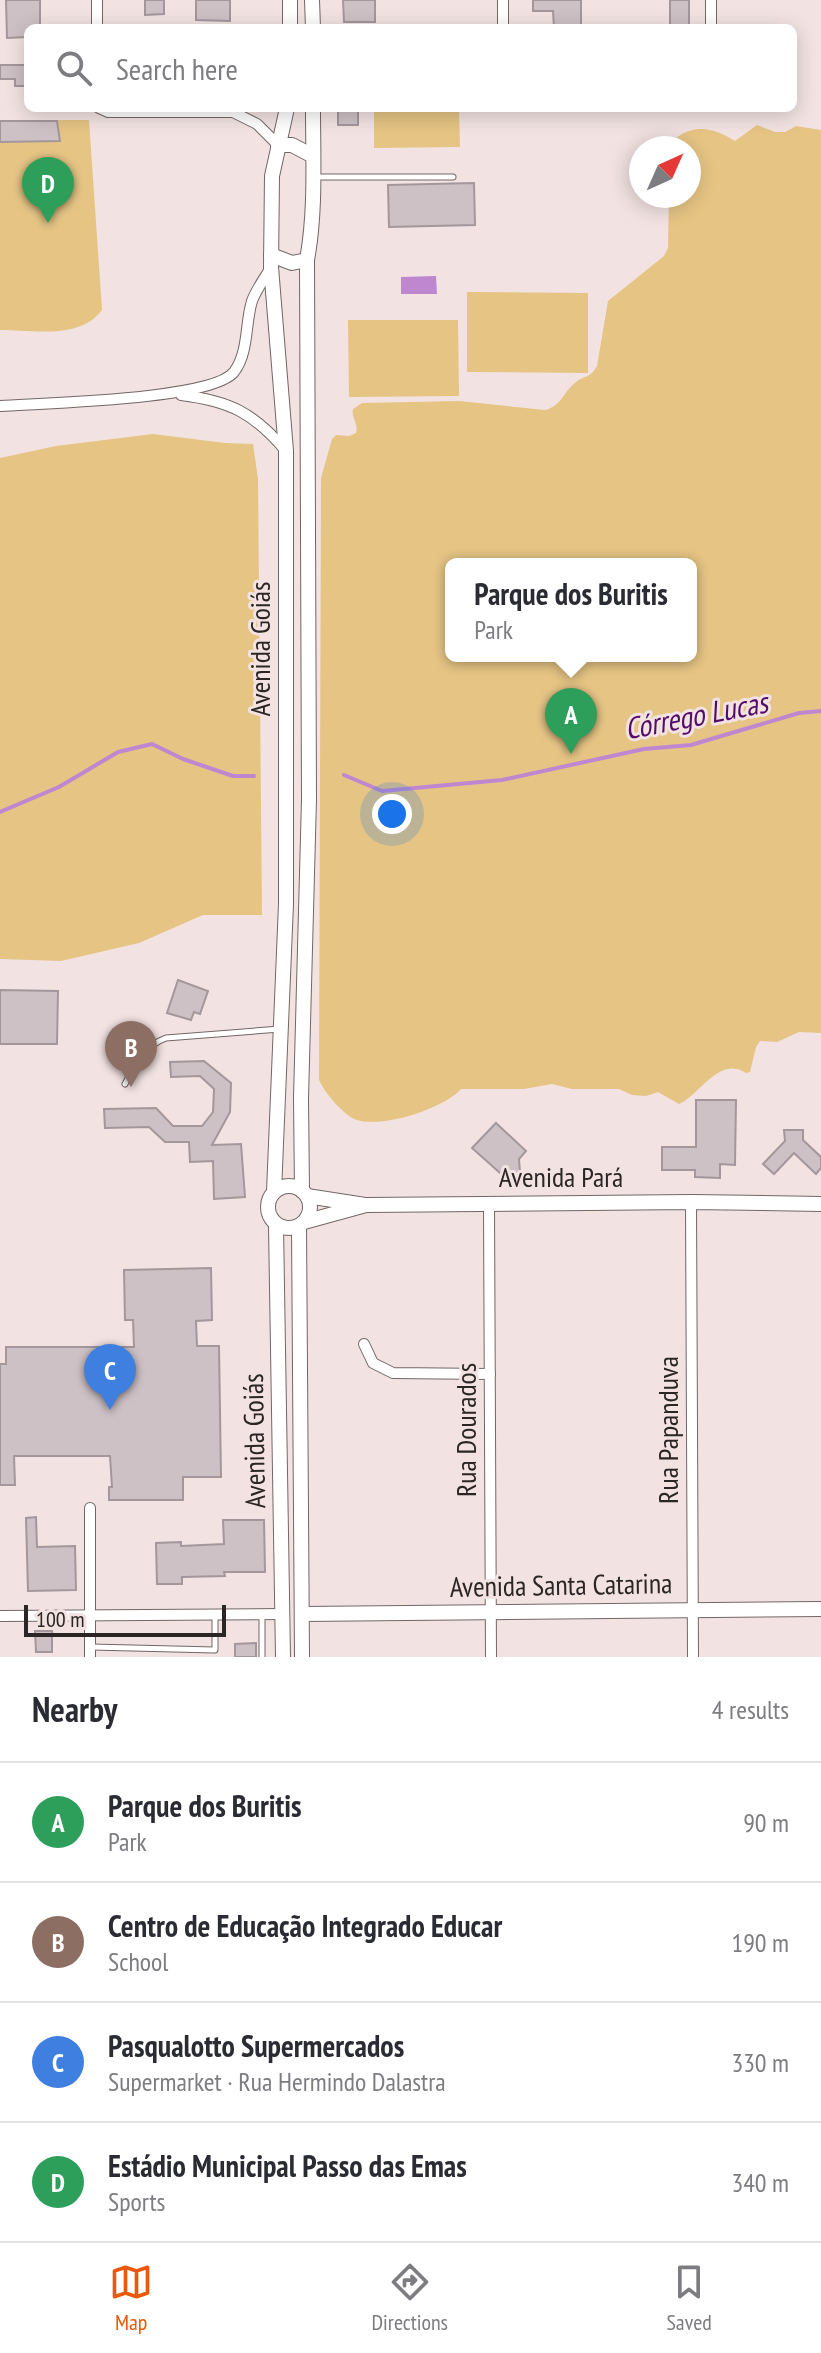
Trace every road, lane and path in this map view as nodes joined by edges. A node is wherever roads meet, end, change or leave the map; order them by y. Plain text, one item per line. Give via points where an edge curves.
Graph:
1 (97, 0) edge
2 (290, 0) edge
3 (312, 0) edge
4 (503, 0) edge
5 (711, 0) edge
6 (97, 24) edge
7 (290, 24) edge
8 (313, 24) edge
9 (503, 24) edge
10 (711, 24) edge
11 (108, 112) edge
12 (233, 112) edge
13 (233, 112) edge
14 (286, 112) edge
15 (313, 112) edge
16 (278, 145) junction
17 (313, 156) junction
18 (313, 177) junction
19 (453, 177) dead end
20 (307, 260) junction
21 (271, 261) junction
22 (171, 393) junction
23 (0, 406) edge
24 (286, 451) junction
25 (281, 1029) junction
26 (125, 1084) dead end
27 (274, 1192) junction
28 (304, 1194) junction
29 (691, 1202) junction
30 (489, 1204) junction
31 (821, 1204) edge
32 (366, 1205) junction
33 (302, 1224) junction
34 (276, 1225) junction
35 (364, 1344) dead end
36 (490, 1374) junction
37 (90, 1508) dead end
38 (821, 1609) edge
39 (693, 1610) junction
40 (491, 1612) junction
41 (215, 1614) junction
42 (262, 1614) junction
43 (284, 1614) junction
44 (302, 1614) junction
45 (90, 1615) junction
46 (0, 1616) edge
47 (90, 1652) edge
48 (262, 1657) edge
49 (283, 1657) edge
50 (302, 1657) edge
51 (491, 1657) edge
52 (693, 1657) edge

1 - 6 street
2 - 7 main road
3 - 8 main road
4 - 9 street
5 - 10 street
11 - 12 street
13 - 16 street via 257,124
14 - 16 main road, Avenida Goiás
15 - 17 main road, Avenida Goiás
16 - 17 main road via 292,145
16 - 21 main road, Avenida Goiás via 272,176
17 - 18 main road, Avenida Goiás
18 - 19 lane
18 - 20 main road, Avenida Goiás
20 - 21 main road
20 - 28 main road, Avenida Goiás
21 - 22 street via 252,301 233,374 215,384
21 - 24 main road, Avenida Goiás
22 - 23 street
22 - 24 street via 225,402 260,423
24 - 25 main road, Avenida Goiás
25 - 26 lane via 166,1038 145,1050
25 - 27 main road, Avenida Goiás
27 - 28 main road via 290,1186
27 - 34 main road via 267,1205
28 - 32 main road
28 - 33 main road via 309,1210
29 - 30 main road, Avenida Pará
29 - 31 main road, Avenida Pará
29 - 39 street, Rua Papanduva
30 - 32 main road, Avenida Pará
30 - 36 street, Rua Dourados
32 - 33 main road, Avenida Pará
33 - 34 main road via 287,1229
33 - 44 main road, Avenida Goiás
34 - 43 main road, Avenida Goiás
35 - 36 street via 373,1363 393,1373
36 - 40 street, Rua Dourados
37 - 45 street
38 - 39 main road, Avenida Santa Catarina
39 - 40 main road, Avenida Santa Catarina
39 - 52 street, Rua Papanduva
40 - 44 main road, Avenida Santa Catarina
40 - 51 street, Rua Dourados
41 - 42 street
41 - 45 street
41 - 47 lane via 215,1650
42 - 43 street
42 - 48 lane
43 - 49 main road, Avenida Goiás
44 - 50 main road, Avenida Goiás
45 - 46 street
45 - 47 street

